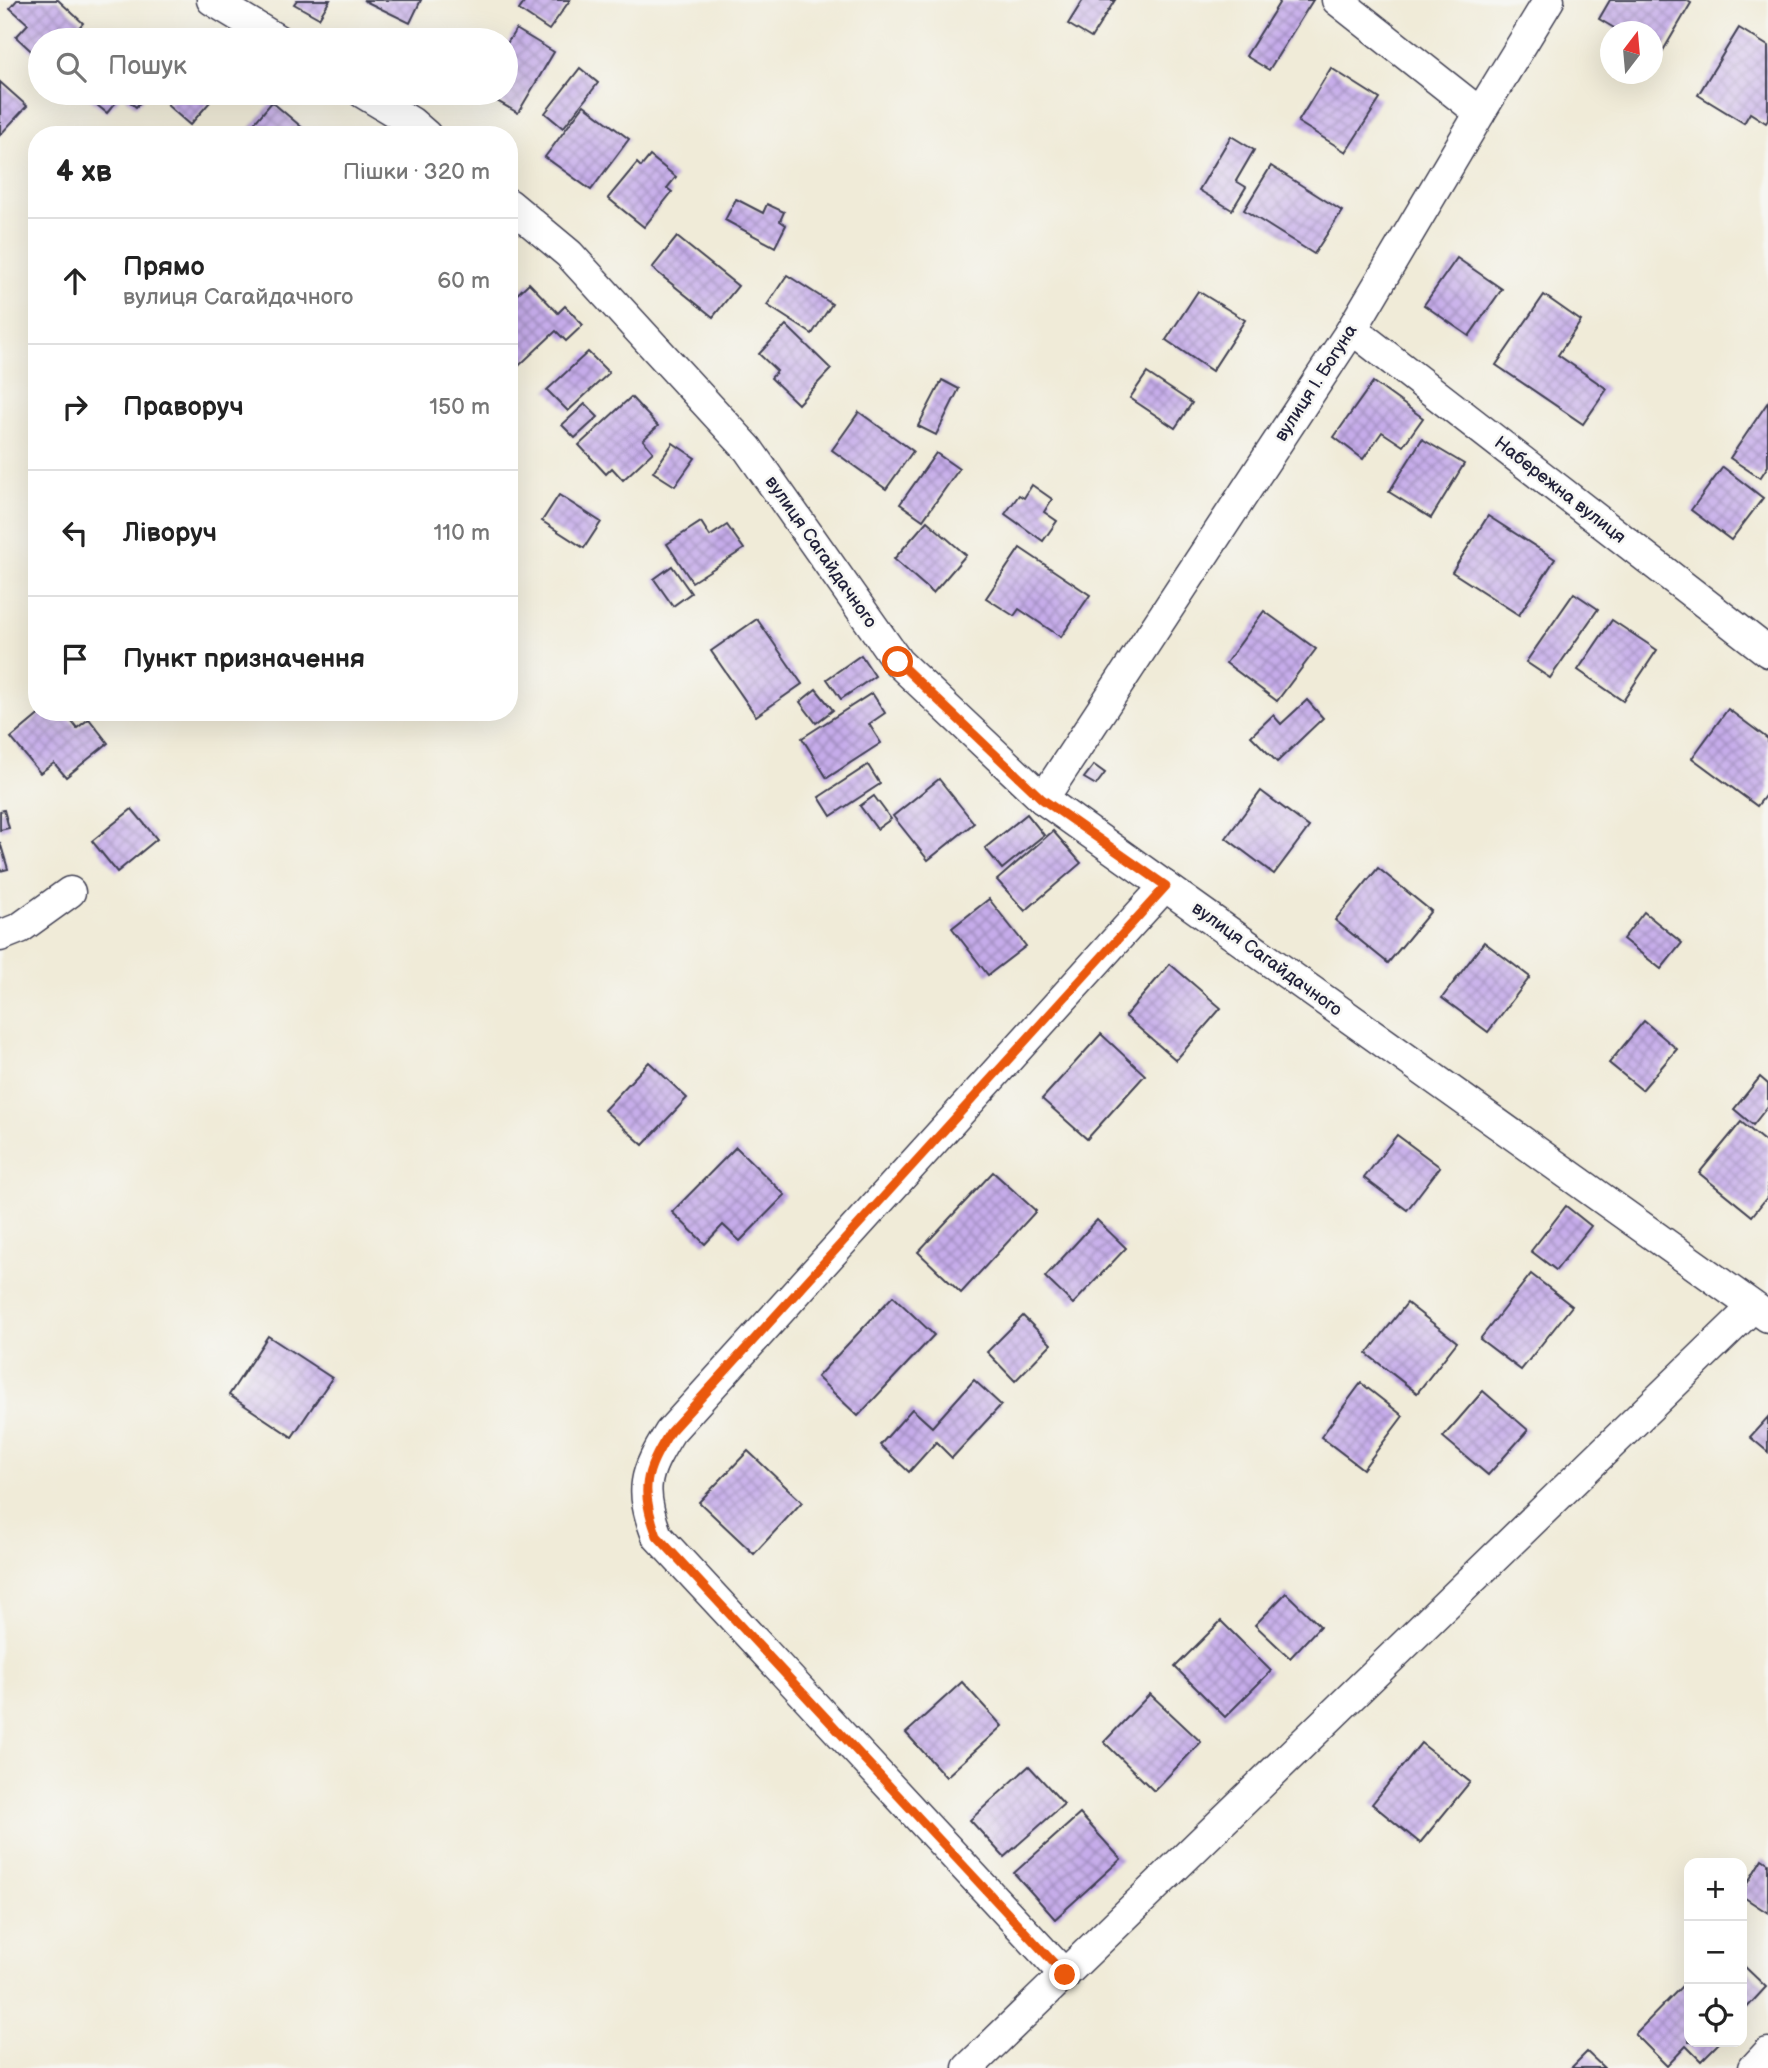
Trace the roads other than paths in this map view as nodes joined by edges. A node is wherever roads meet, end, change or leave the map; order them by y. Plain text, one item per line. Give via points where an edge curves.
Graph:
1 (212, 0) edge
2 (1337, 0) edge
3 (1549, 0) edge
4 (258, 28) edge
5 (383, 105) edge
6 (1480, 113) junction
7 (416, 126) edge
8 (518, 212) edge
9 (1352, 328) junction
10 (1768, 653) edge
11 (1042, 799) junction
12 (1166, 886) junction
13 (70, 892) dead end
14 (0, 936) edge
15 (1761, 1312) edge
16 (1065, 1975) junction
17 (1768, 2053) edge
18 (968, 2068) edge
19 (1754, 2068) edge

1 - 4 street
2 - 6 street
3 - 6 street, вулиця І. Богуна
5 - 7 street
6 - 9 street, вулиця І. Богуна
8 - 11 street, вулиця Сагайдачного via 569,254 748,449 898,662
9 - 10 street, Набережна вулиця
9 - 11 street, вулиця І. Богуна
11 - 12 street, вулиця Сагайдачного
12 - 15 street, вулиця Сагайдачного
12 - 16 street via 670,1432 646,1479 646,1508 657,1536
13 - 14 street via 20,928
15 - 16 street
16 - 18 street
17 - 19 street

